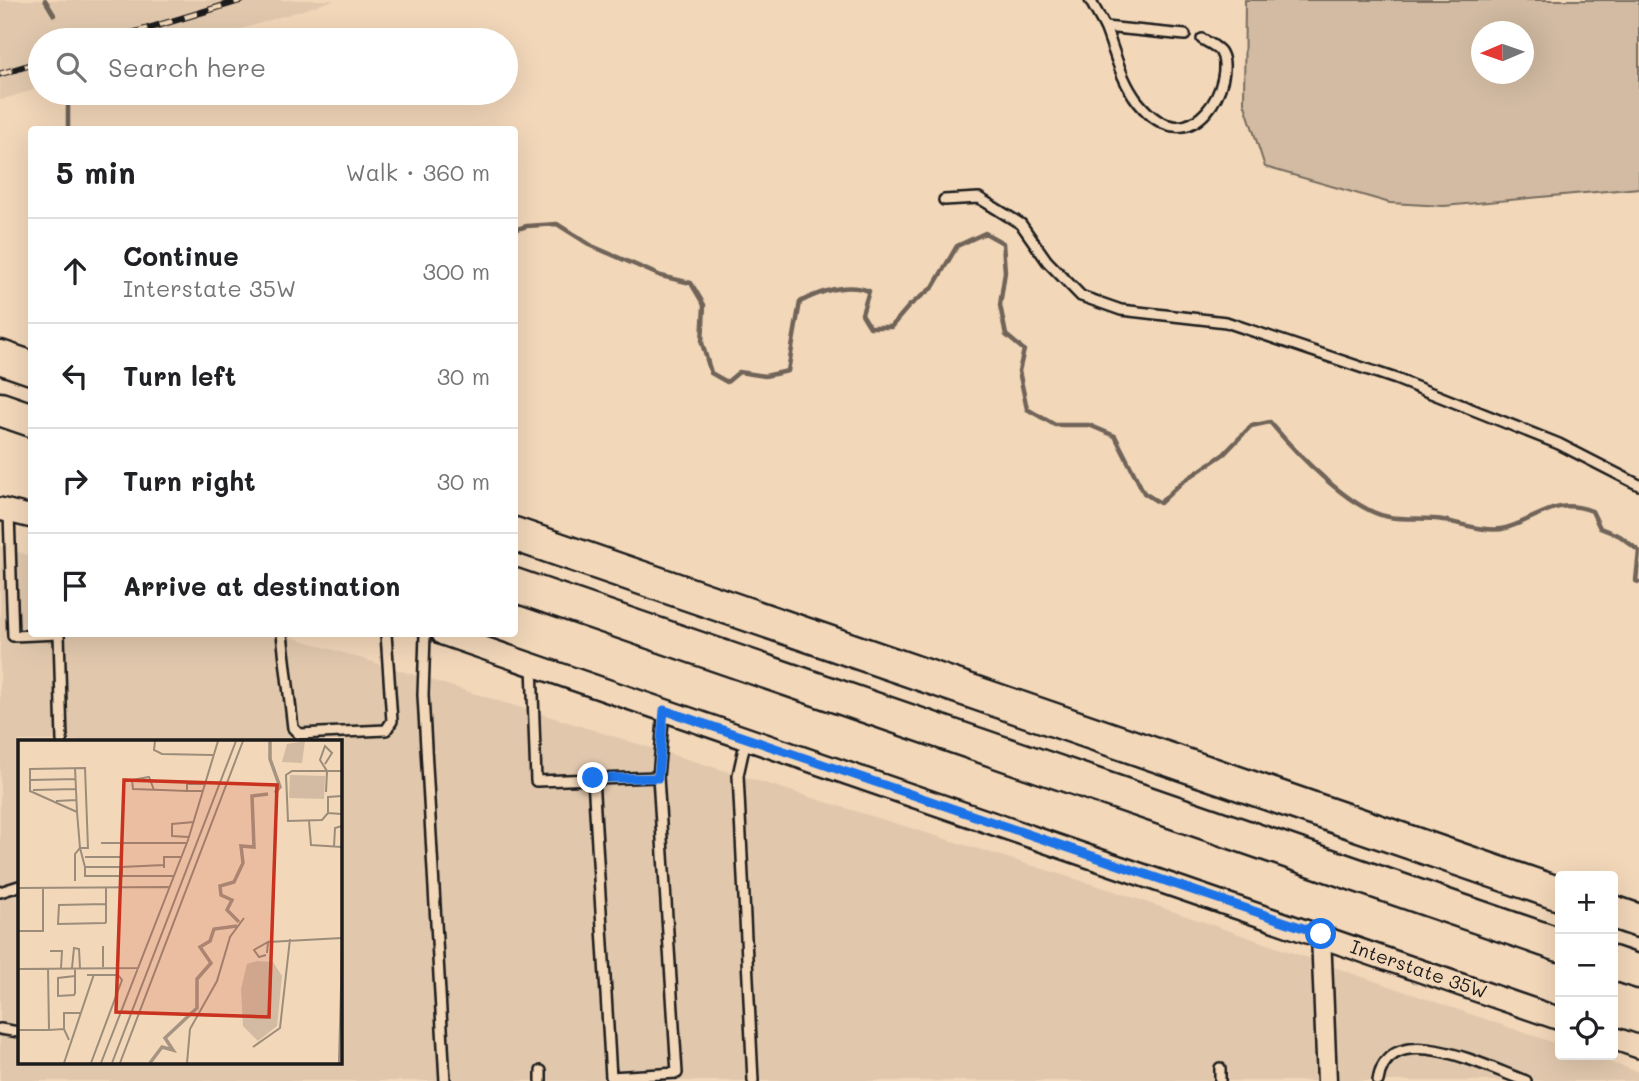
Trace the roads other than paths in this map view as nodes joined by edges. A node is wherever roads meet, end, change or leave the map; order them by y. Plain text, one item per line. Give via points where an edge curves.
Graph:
1 (1090, 0) edge
2 (1105, 27) junction
3 (1185, 35) dead end
4 (1202, 39) dead end
5 (944, 200) dead end
6 (0, 357) edge
7 (28, 367) edge
8 (0, 409) edge
9 (28, 419) edge
10 (1639, 485) edge
11 (5, 510) edge
12 (28, 516) edge
13 (518, 535) edge
14 (518, 586) edge
15 (28, 635) edge
16 (59, 637) edge
17 (282, 637) edge
18 (386, 637) edge
19 (425, 637) edge
20 (452, 637) edge
21 (532, 664) junction
22 (664, 710) junction
23 (746, 739) junction
24 (62, 740) edge
25 (593, 778) junction
26 (658, 778) junction
27 (18, 886) edge
28 (0, 892) edge
29 (1555, 892) edge
30 (1618, 914) edge
31 (1639, 921) edge
32 (1321, 934) junction
33 (1555, 943) edge
34 (1618, 965) edge
35 (1639, 972) edge
36 (1555, 1017) edge
37 (0, 1029) edge
38 (18, 1032) edge
39 (1618, 1040) edge
40 (1639, 1047) edge
41 (1220, 1068) dead end
42 (677, 1077) edge
43 (611, 1079) edge
44 (444, 1081) edge
45 (753, 1081) edge
46 (1220, 1081) edge
47 (1327, 1081) edge
48 (1378, 1081) edge
49 (1526, 1081) edge

1 - 2 lane
2 - 3 lane
2 - 4 lane via 1127,84 1157,121 1169,126 1190,126 1198,121 1218,91 1223,59 1219,50
5 - 10 lane via 979,198 1021,224 1047,261 1081,296 1121,310 1226,322 1396,379 1559,444
6 - 7 highway
8 - 9 highway
11 - 12 street
11 - 15 lane via 13,636
13 - 29 highway
14 - 33 highway
16 - 24 lane
17 - 18 lane via 293,727 299,734 386,730 392,721
19 - 44 lane via 423,695
20 - 21 street, Interstate 35W
21 - 22 street, Interstate 35W
21 - 25 lane via 536,781
22 - 23 street, Interstate 35W
22 - 26 lane
23 - 32 street, Interstate 35W
23 - 45 lane via 738,775
25 - 26 lane
25 - 43 lane
26 - 42 lane
27 - 28 lane
30 - 31 highway
32 - 36 street, Interstate 35W
32 - 47 street
34 - 35 highway
37 - 38 lane
39 - 40 street
41 - 46 lane
42 - 43 lane
48 - 49 lane via 1386,1060 1395,1052 1423,1046

